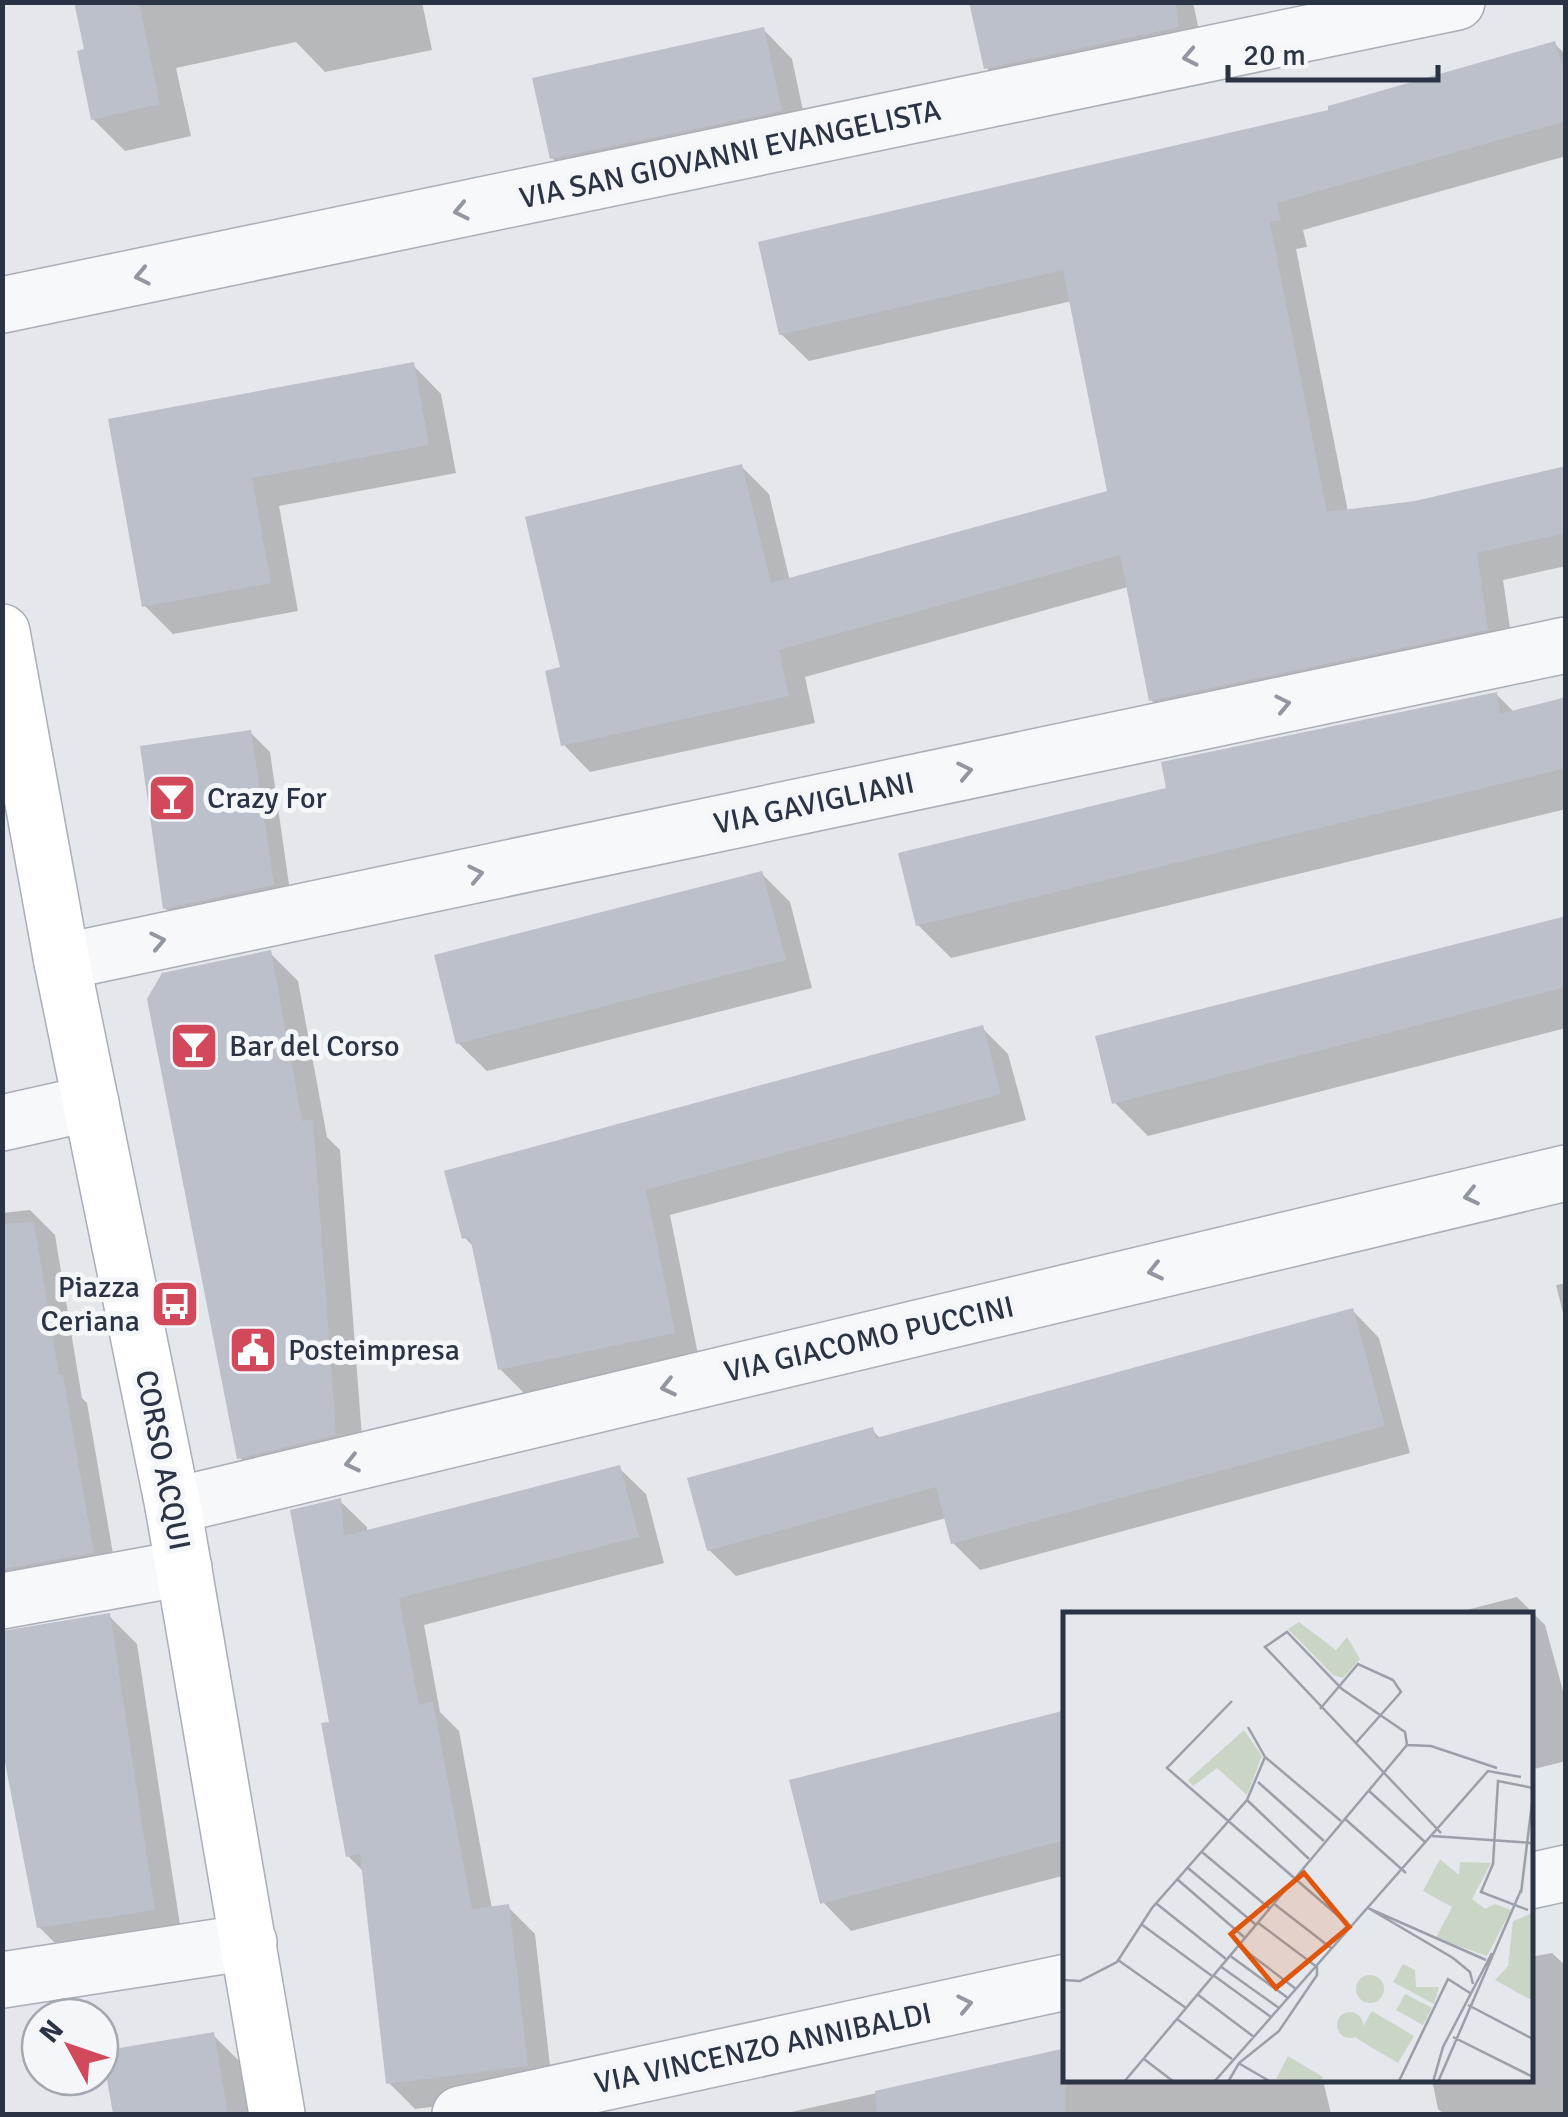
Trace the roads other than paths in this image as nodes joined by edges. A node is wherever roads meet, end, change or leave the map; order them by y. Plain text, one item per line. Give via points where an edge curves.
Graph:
1 (1457, 2) edge
2 (2, 305) edge
3 (2, 632) edge
4 (1566, 644) edge
5 (62, 962) junction
6 (91, 1103) junction
7 (2, 1123) edge
8 (1566, 1173) edge
9 (173, 1506) junction
10 (184, 1568) junction
11 (2, 1601) edge
12 (1566, 1873) edge
13 (1533, 1879) edge
14 (249, 1942) junction
15 (2, 1980) edge
16 (1063, 1983) edge
17 (277, 2114) edge
18 (460, 2114) edge

1 -> 2 street, VIA SAN GIOVANNI EVANGELISTA
3 - 5 street, CORSO ACQUI
5 -> 4 street, VIA GAVIGLIANI
5 - 6 street, CORSO ACQUI
6 - 7 street
6 - 9 street, CORSO ACQUI
8 -> 9 street, VIA GIACOMO PUCCINI
9 - 10 street, CORSO ACQUI
10 - 11 street
10 - 14 street, CORSO ACQUI
12 - 13 street
14 - 15 street
14 - 17 street, CORSO ACQUI
18 -> 16 street, VIA VINCENZO ANNIBALDI

